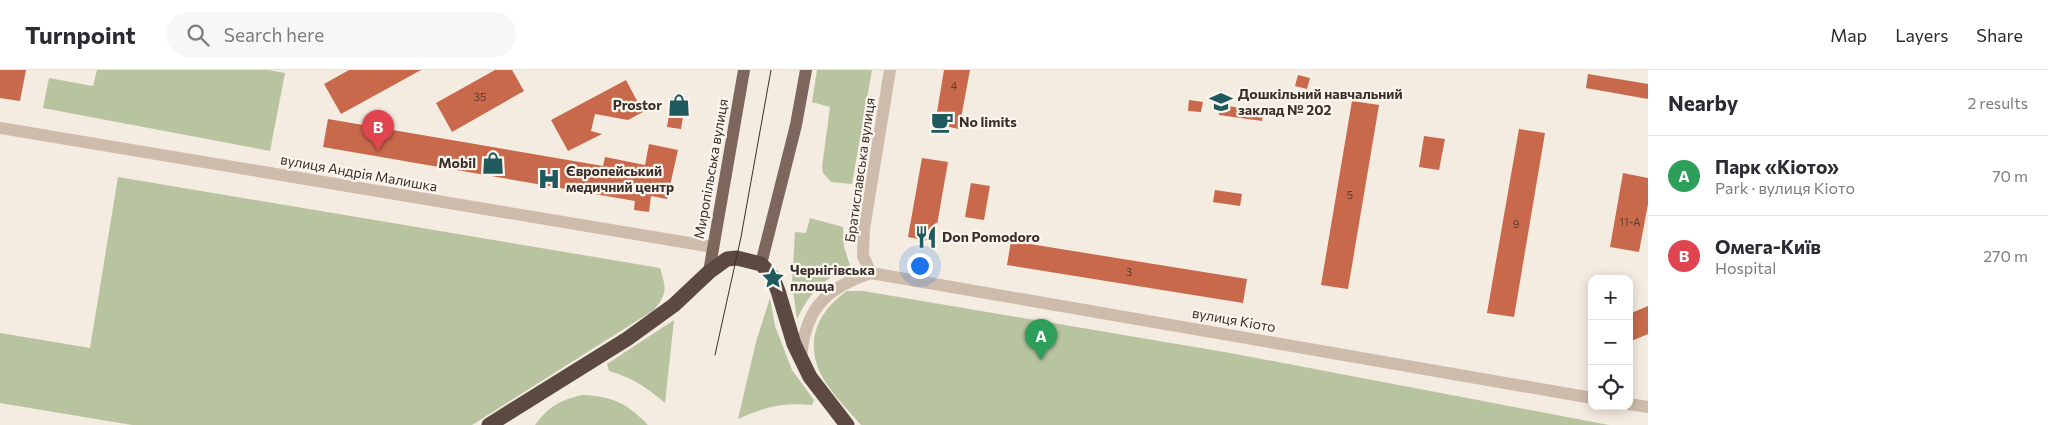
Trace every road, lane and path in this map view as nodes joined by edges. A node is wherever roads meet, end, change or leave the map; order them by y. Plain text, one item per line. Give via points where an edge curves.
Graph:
1 (744, 70) edge
2 (806, 70) edge
3 (890, 70) edge
4 (0, 128) edge
5 (713, 248) junction
6 (761, 264) junction
7 (709, 272) junction
8 (871, 273) junction
9 (801, 360) junction
10 (1588, 397) edge
11 (1633, 405) edge
12 (1648, 407) edge
13 (488, 425) edge
14 (847, 425) edge

1 - 5 main road, Миропільська вулиця
2 - 6 main road via 796,125
3 - 8 street, Братиславська вулиця via 864,229 863,256
4 - 5 street, вулиця Андрія Малишка
5 - 7 main road, Миропільська вулиця
6 - 7 highway via 727,259
6 - 9 highway via 772,276
7 - 13 highway via 674,305 627,339
8 - 9 street via 848,280 818,305 802,341
8 - 10 street, вулиця Кіото
9 - 14 highway via 810,378
11 - 12 street

